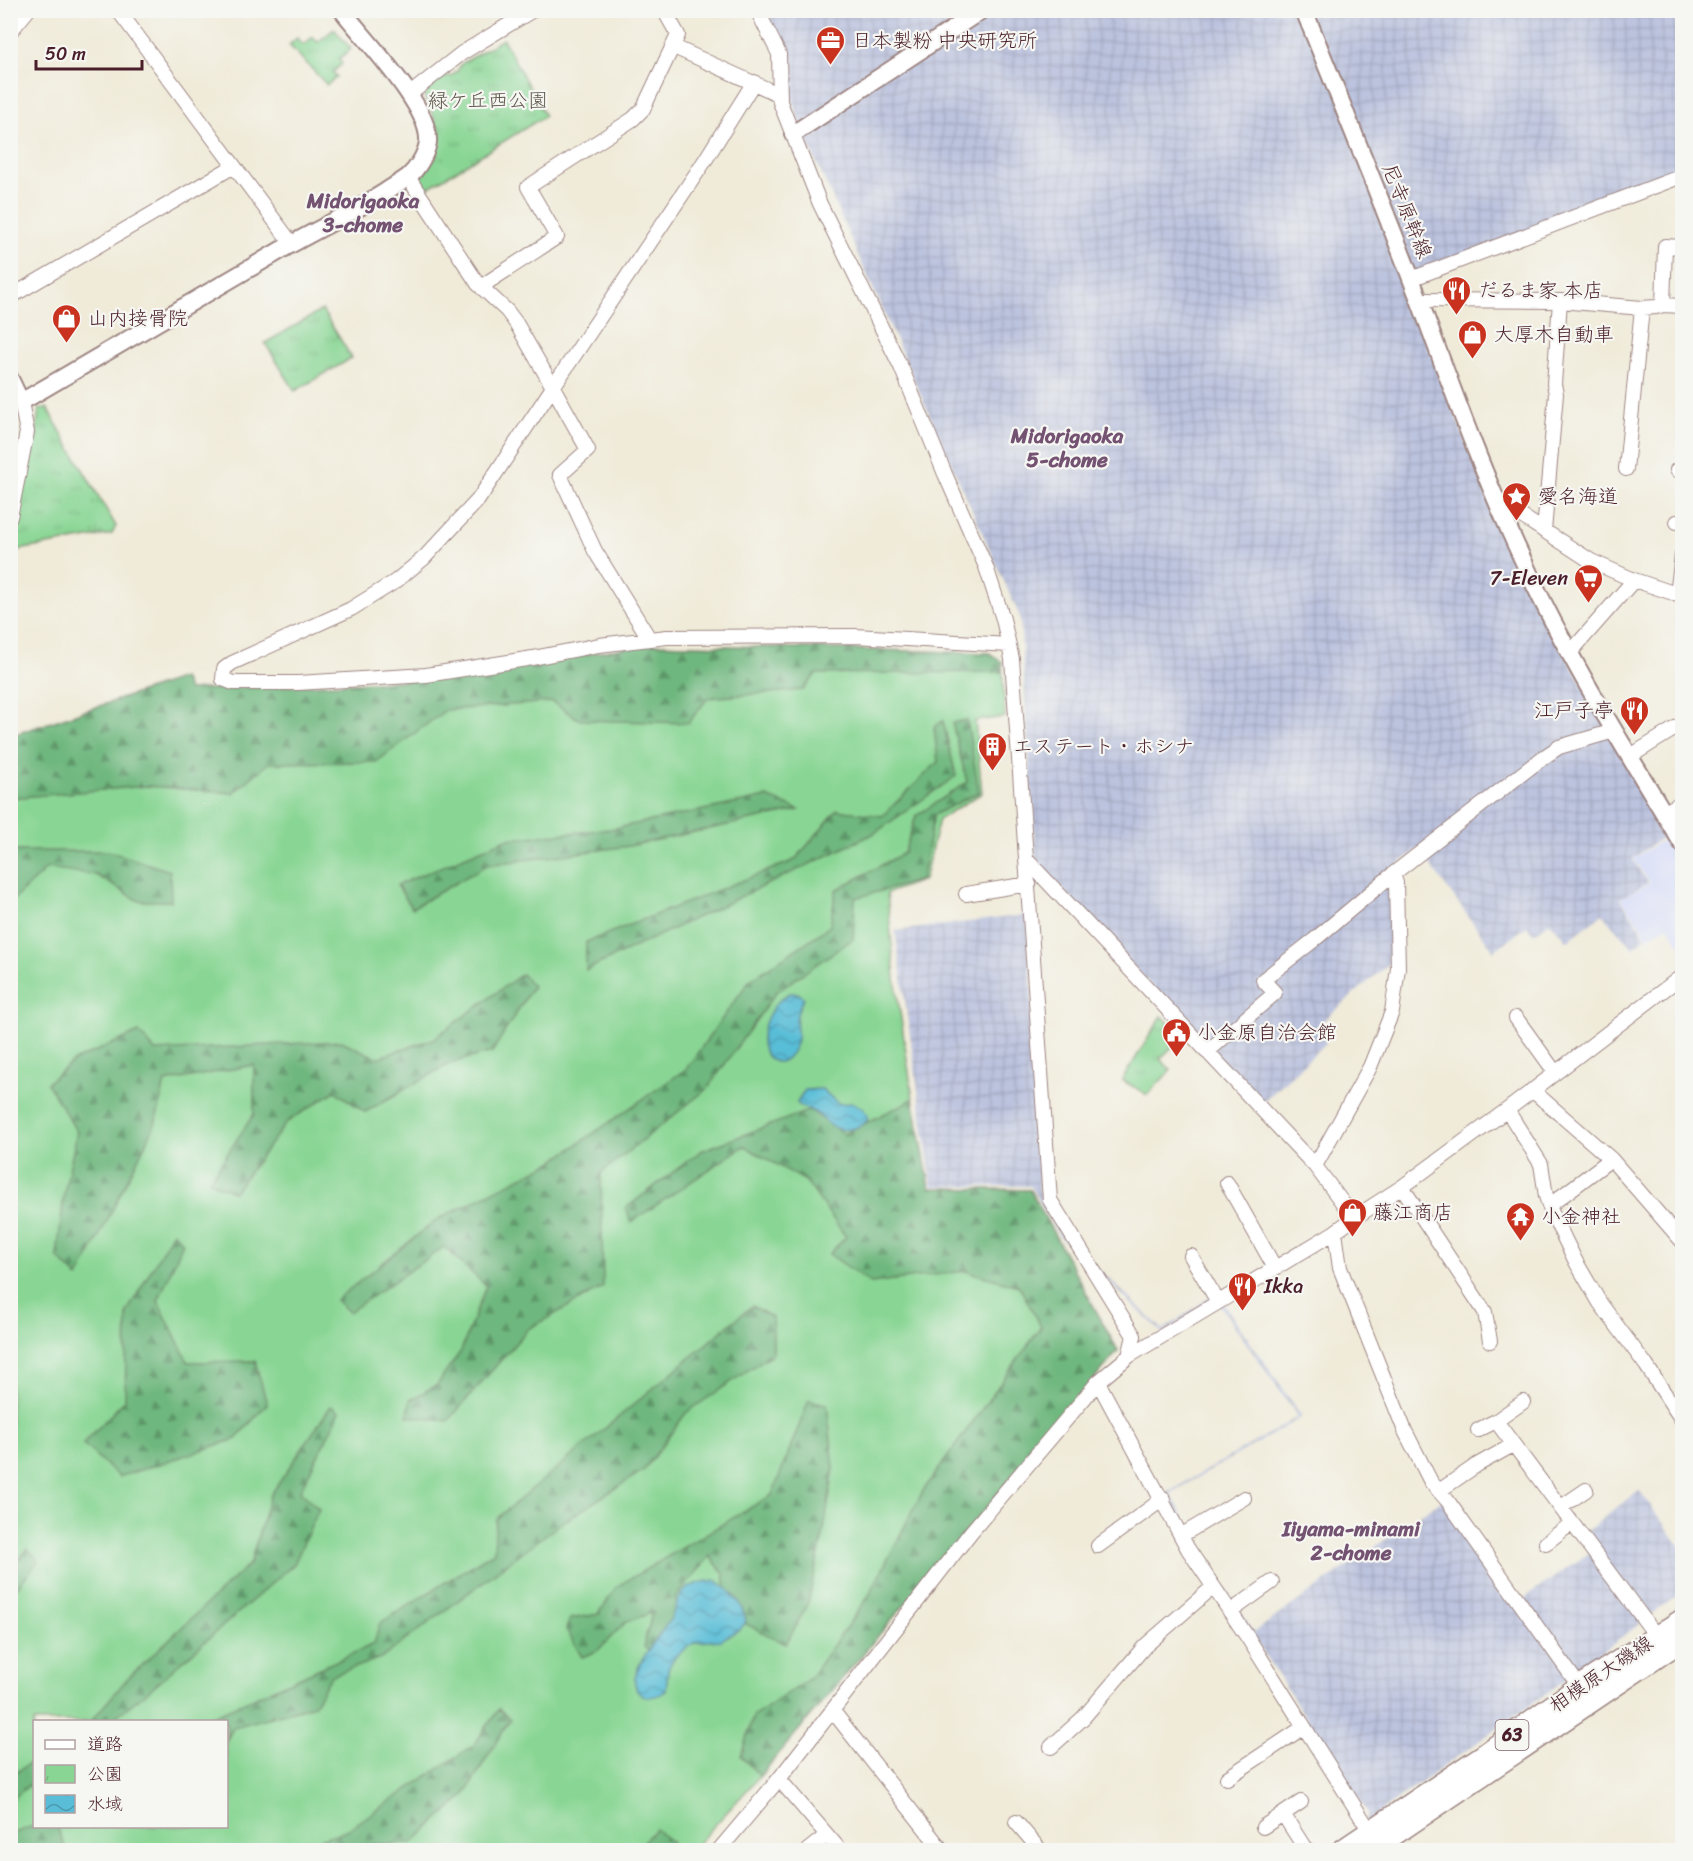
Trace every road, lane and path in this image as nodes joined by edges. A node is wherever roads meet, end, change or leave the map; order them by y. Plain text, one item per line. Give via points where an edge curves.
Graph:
1 (28, 10) edge
2 (342, 10) edge
3 (533, 10) edge
4 (664, 10) edge
5 (757, 10) edge
6 (982, 10) edge
7 (1304, 10) edge
8 (120, 11) edge
9 (10, 32) edge
10 (674, 46) junction
11 (754, 82) junction
12 (410, 94) junction
13 (780, 95) junction
14 (793, 134) junction
15 (234, 166) junction
16 (1683, 176) edge
17 (408, 177) junction
18 (292, 244) junction
19 (1683, 247) edge
20 (1411, 279) junction
21 (483, 289) junction
22 (10, 297) edge
23 (1419, 300) junction
24 (1560, 301) junction
25 (1663, 305) junction
26 (1683, 306) edge
27 (1642, 308) junction
28 (10, 379) edge
29 (553, 387) junction
30 (21, 402) junction
31 (1626, 469) dead end
32 (1498, 501) junction
33 (10, 517) edge
34 (1544, 531) junction
35 (1683, 555) edge
36 (1634, 580) junction
37 (1680, 595) edge
38 (649, 638) junction
39 (1010, 645) junction
40 (1569, 654) junction
41 (1683, 724) edge
42 (1614, 731) junction
43 (1629, 757) junction
44 (1683, 802) edge
45 (1664, 813) junction
46 (1683, 843) edge
47 (1026, 859) junction
48 (1392, 874) junction
49 (1029, 884) junction
50 (966, 894) dead end
51 (1683, 976) edge
52 (1516, 1025) dead end
53 (1207, 1052) junction
54 (1555, 1072) junction
55 (1532, 1090) junction
56 (1507, 1110) junction
57 (1611, 1159) junction
58 (1315, 1166) junction
59 (1227, 1182) dead end
60 (1402, 1187) junction
61 (1550, 1205) junction
62 (1354, 1218) junction
63 (1335, 1232) junction
64 (1681, 1236) edge
65 (1191, 1256) dead end
66 (1275, 1268) junction
67 (1218, 1302) junction
68 (1491, 1339) dead end
69 (1129, 1356) junction
70 (1098, 1382) junction
71 (1523, 1402) dead end
72 (1683, 1420) edge
73 (1496, 1421) junction
74 (1478, 1430) dead end
75 (1513, 1444) junction
76 (1586, 1490) dead end
77 (1439, 1491) junction
78 (1163, 1499) junction
79 (1238, 1506) dead end
80 (1561, 1507) junction
81 (1572, 1524) junction
82 (1182, 1535) junction
83 (1546, 1543) dead end
84 (1101, 1548) dead end
85 (1272, 1582) dead end
86 (1214, 1587) junction
87 (1230, 1612) junction
88 (1683, 1620) edge
89 (1669, 1642) edge
90 (1585, 1694) junction
91 (832, 1710) junction
92 (1304, 1726) junction
93 (1051, 1747) dead end
94 (1227, 1778) dead end
95 (779, 1779) junction
96 (1301, 1802) dead end
97 (1283, 1814) junction
98 (1016, 1822) dead end
99 (1263, 1827) dead end
100 (827, 1834) junction
101 (1370, 1841) edge
102 (719, 1851) edge
103 (808, 1851) edge
104 (840, 1851) edge
105 (942, 1851) edge
106 (1040, 1851) edge
107 (1306, 1851) edge
108 (1343, 1851) edge
109 (1361, 1851) edge

1 - 9 street
2 - 12 street
3 - 12 street via 462,53
4 - 10 street via 678,35
5 - 13 street via 779,54
6 - 14 street
7 - 20 street, 尼寺原幹線
8 - 15 street
10 - 11 street
10 - 21 street via 643,109 633,119 528,187 557,237
11 - 13 street
11 - 29 street via 705,162
12 - 17 street via 422,112 428,141 418,166
13 - 14 street
14 - 39 street via 820,204 901,367 986,567
15 - 18 street
15 - 22 street
16 - 20 street
17 - 18 street
17 - 21 street
18 - 30 street
19 - 25 street via 1665,246
20 - 23 street, 尼寺原幹線
21 - 29 street via 516,323
23 - 24 street
23 - 32 street, 尼寺原幹線
24 - 27 street
24 - 34 street
25 - 26 street
25 - 27 street
27 - 31 street via 1624,435
28 - 30 street
29 - 38 street via 588,450 560,475 595,551
29 - 38 street via 478,500 424,558 351,609 232,663 224,669 222,679 233,683 298,683 426,675
30 - 33 street via 27,432
32 - 34 street
32 - 40 street, 尼寺原幹線 via 1522,560
34 - 36 street via 1591,561
35 - 37 street
36 - 37 street
36 - 40 street
38 - 39 street via 855,636
39 - 47 street
40 - 42 street, 尼寺原幹線
41 - 43 street
42 - 43 street, 尼寺原幹線
42 - 48 street via 1559,747
43 - 45 street, 尼寺原幹線
44 - 45 street
45 - 46 street, 尼寺原幹線
47 - 49 street
47 - 53 street
48 - 53 street via 1263,980 1275,993
48 - 58 street via 1398,914 1398,968 1392,1012 1370,1066
49 - 50 street
49 - 69 street via 1050,1200 1134,1336
51 - 54 street
52 - 54 street
53 - 58 street
54 - 55 street
55 - 56 street
55 - 57 street
56 - 60 street
56 - 61 street via 1541,1164
57 - 61 street
57 - 64 street
58 - 62 street
59 - 66 street via 1231,1203
60 - 62 street
60 - 68 street via 1485,1312
61 - 72 street via 1600,1303
62 - 63 street
63 - 66 street
63 - 77 street via 1340,1268 1405,1431
65 - 67 street
66 - 67 street
67 - 69 street
69 - 70 street
70 - 78 street
70 - 91 street via 971,1532
71 - 73 street
73 - 74 street
73 - 75 street
75 - 77 street
75 - 80 street
76 - 80 street
77 - 90 street
78 - 82 street
78 - 84 street
79 - 82 street
80 - 81 street
81 - 83 street
81 - 89 street
82 - 86 street
85 - 87 street
86 - 87 street
86 - 93 street via 1145,1646 1067,1740
87 - 92 street
88 - 89 main road, 相模原大磯線 / 63
89 - 90 main road, 相模原大磯線 / 63
90 - 101 main road, 相模原大磯線 / 63
91 - 95 street
91 - 105 street
92 - 94 street
92 - 101 street
95 - 100 street
95 - 102 street
96 - 97 street
97 - 99 street
97 - 107 street
98 - 106 street via 1021,1839
100 - 103 street
100 - 104 street
101 - 108 main road, 相模原大磯線 / 63
101 - 109 street

